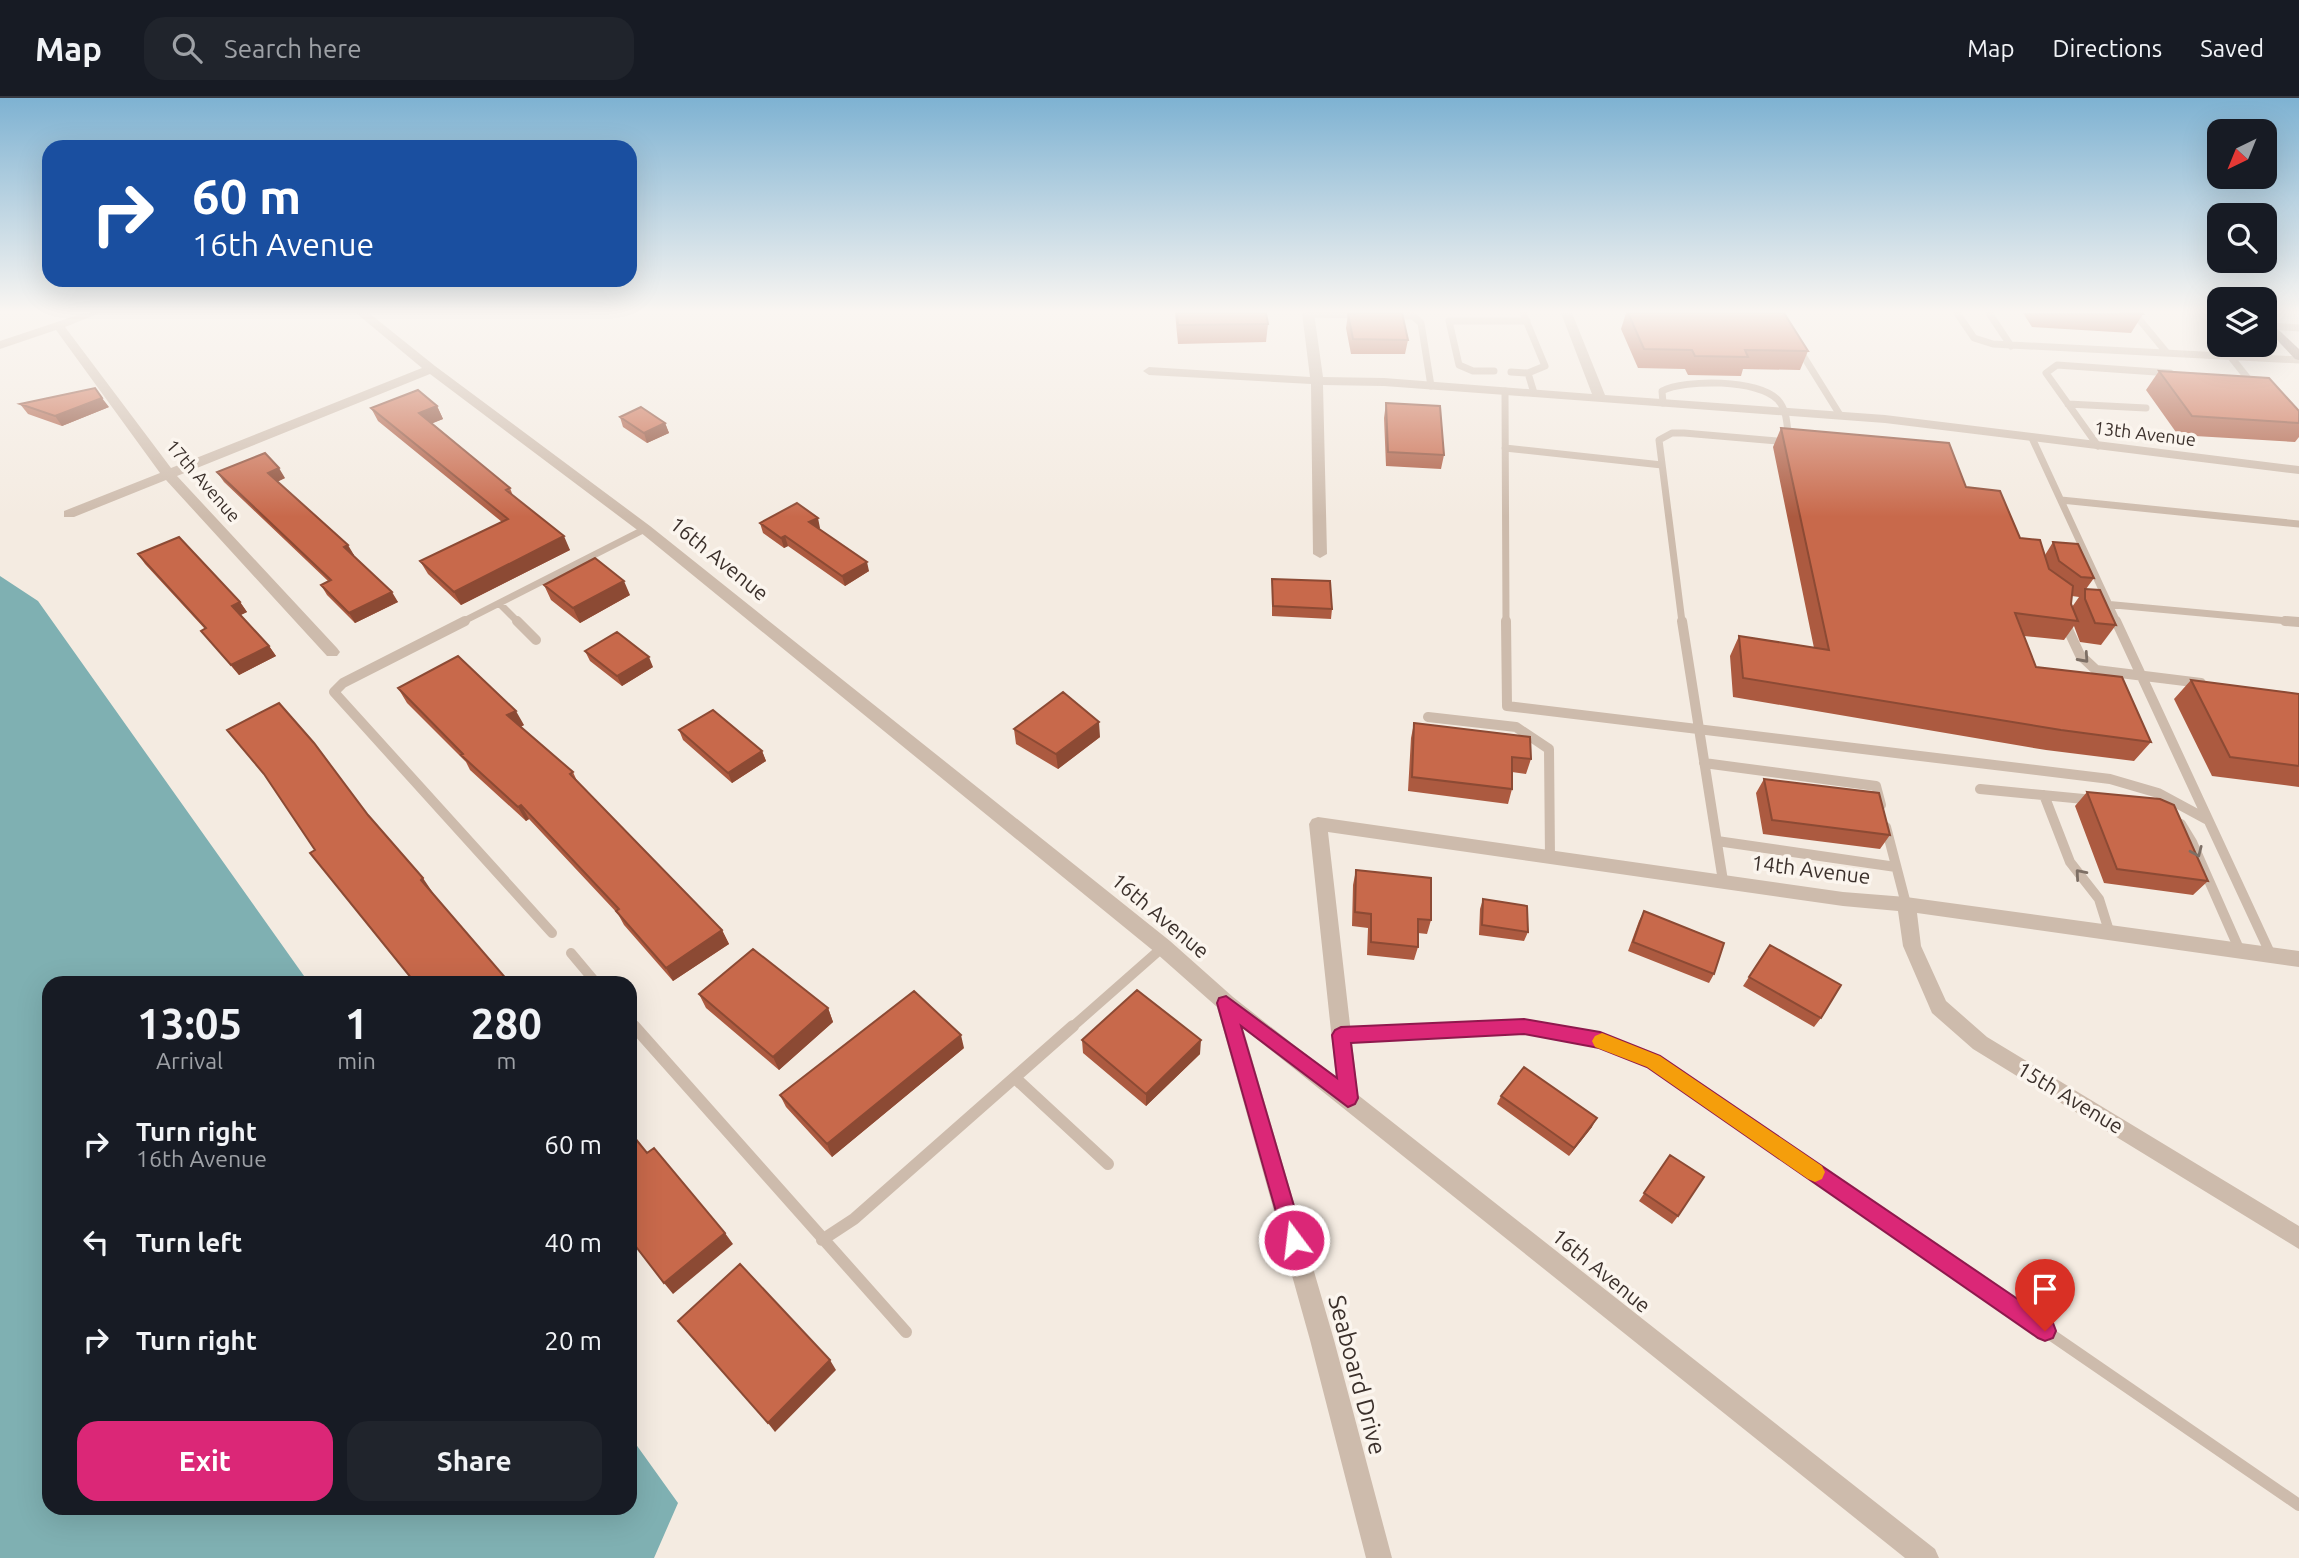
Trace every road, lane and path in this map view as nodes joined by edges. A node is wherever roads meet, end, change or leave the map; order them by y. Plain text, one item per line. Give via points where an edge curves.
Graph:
1 (99, 381) edge
2 (401, 381) edge
3 (447, 381) edge
4 (1317, 381) edge
5 (1320, 381) edge
6 (1430, 381) edge
7 (1530, 381) edge
8 (1593, 381) edge
9 (1819, 381) edge
10 (2052, 381) edge
11 (2250, 381) edge
12 (1431, 386) junction
13 (1504, 391) junction
14 (1534, 393) junction
15 (2263, 397) edge
16 (1600, 398) junction
17 (1663, 403) junction
18 (2068, 404) junction
19 (2146, 408) dead end
20 (1784, 411) junction
21 (1840, 415) junction
22 (2032, 438) junction
23 (2098, 446) junction
24 (1505, 448) junction
25 (1662, 465) junction
26 (2299, 470) edge
27 (168, 474) junction
28 (2061, 500) junction
29 (69, 514) dead end
30 (2299, 524) edge
31 (645, 529) junction
32 (2074, 549) edge
33 (2084, 550) junction
34 (1320, 554) dead end
35 (2099, 603) edge
36 (500, 604) junction
37 (2110, 604) junction
38 (2062, 615) edge
39 (2299, 622) edge
40 (536, 640) dead end
41 (332, 652) dead end
42 (2142, 676) junction
43 (2207, 684) edge
44 (1429, 718) dead end
45 (1699, 731) junction
46 (1704, 763) junction
47 (1980, 789) dead end
48 (2044, 795) junction
49 (2105, 801) edge
50 (2173, 817) edge
51 (2208, 820) junction
52 (1717, 841) junction
53 (1550, 857) junction
54 (1896, 867) junction
55 (1723, 881) junction
56 (1906, 904) junction
57 (552, 933) dead end
58 (2110, 934) junction
59 (1163, 947) junction
60 (2240, 951) junction
61 (571, 953) dead end
62 (2271, 956) junction
63 (2299, 959) edge
64 (590, 976) edge
65 (1226, 1003) junction
66 (637, 1029) edge
67 (1341, 1035) junction
68 (1015, 1078) junction
69 (1348, 1098) junction
70 (1108, 1164) dead end
71 (2299, 1238) edge
72 (822, 1240) junction
73 (906, 1332) dead end
74 (2299, 1504) edge
75 (1379, 1558) edge
76 (1926, 1558) edge

1 - 27 street, 17th Avenue
2 - 27 street
3 - 31 street, 16th Avenue
4 - 34 street
5 - 12 street, 13th Avenue
6 - 12 lane
7 - 14 lane
8 - 16 street
9 - 21 lane
10 - 18 lane
11 - 15 lane
12 - 13 street, 13th Avenue
13 - 14 street, 13th Avenue
13 - 24 lane
14 - 16 street, 13th Avenue
16 - 17 street, 13th Avenue
17 - 20 street, 13th Avenue
17 - 20 lane via 1662,391 1672,386 1740,385 1769,393
18 - 19 lane
18 - 23 lane
20 - 21 street, 13th Avenue
20 - 25 lane via 1789,442 1672,433 1660,440
21 - 22 street, 13th Avenue
22 - 23 street, 13th Avenue
22 - 28 lane
23 - 26 street, 13th Avenue
24 - 25 lane
24 - 45 lane via 1507,706
25 - 45 lane
27 - 29 street
27 - 41 street, 17th Avenue
28 - 30 lane
28 - 33 lane
31 - 36 lane
31 - 59 street, 16th Avenue
32 - 33 lane
33 - 37 lane
35 - 37 lane
36 - 40 lane
36 - 57 lane via 343,683 334,692
37 - 39 lane
37 - 42 lane
38 -> 42 lane via 2086,664 2096,670
42 - 43 lane
42 - 51 lane
44 - 53 lane via 1516,727 1549,749
45 - 46 lane
45 - 51 lane via 2110,779 2158,793
46 - 52 lane
46 - 54 lane via 1876,786
47 - 48 lane
48 - 49 lane
58 -> 48 lane via 2099,898 2070,862
50 -> 60 lane via 2192,842
51 - 62 lane
52 - 54 lane
52 - 55 lane
53 - 55 street, 14th Avenue
53 - 67 street, 14th Avenue via 1318,824
54 - 56 lane
55 - 56 street, 14th Avenue
56 - 58 street, 14th Avenue
56 - 71 street, 15th Avenue via 1912,946 1939,1007 1980,1043
58 - 60 street, 14th Avenue
59 - 65 street, 16th Avenue
59 - 68 lane
60 - 62 street, 14th Avenue
61 - 64 lane
62 - 63 street, 14th Avenue
65 - 69 street, 16th Avenue
65 - 75 street, Seaboard Drive
66 - 72 lane
67 - 69 street
67 - 74 lane via 1524,1027 1600,1040 1654,1062
68 - 70 lane
68 - 72 lane via 854,1219
69 - 76 street, 16th Avenue
72 - 73 lane

